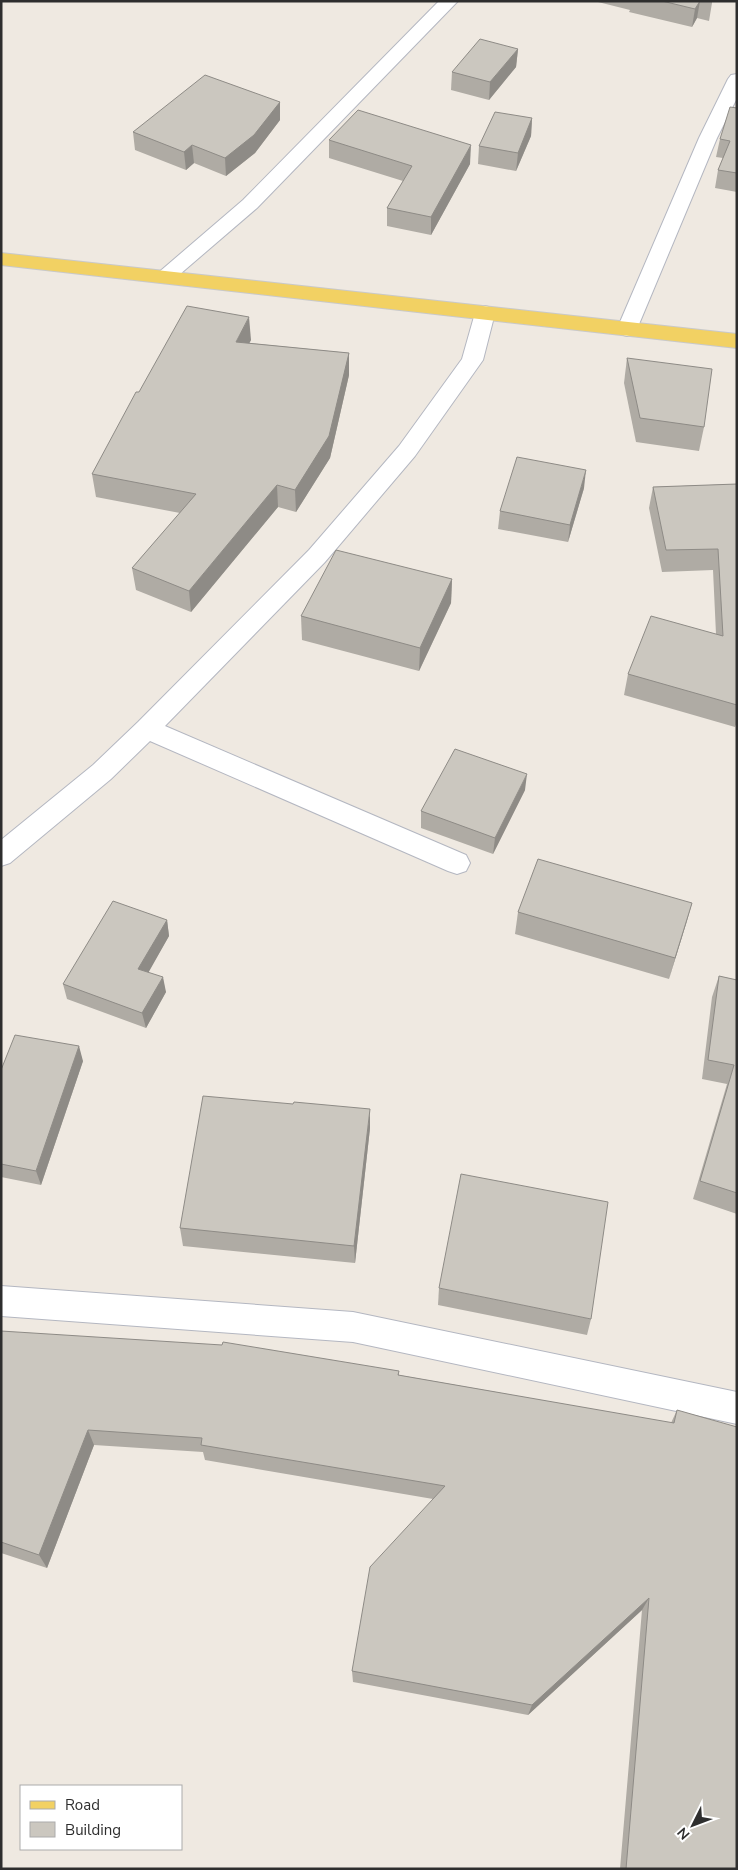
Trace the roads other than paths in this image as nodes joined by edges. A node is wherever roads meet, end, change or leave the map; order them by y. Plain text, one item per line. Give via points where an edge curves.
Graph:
1 (449, 1) edge
2 (737, 79) edge
3 (1, 259) edge
4 (165, 277) junction
5 (486, 313) junction
6 (627, 329) junction
7 (737, 341) edge
8 (147, 729) junction
9 (1, 855) edge
10 (457, 863) dead end
11 (1, 1301) edge
12 (737, 1408) edge

1 - 4 street via 250,204
2 - 6 street via 708,138
3 - 4 main road
4 - 5 main road
5 - 6 main road
5 - 8 street via 472,360 407,451 317,556
6 - 7 main road
8 - 9 street via 102,772
8 - 10 street
11 - 12 street via 352,1326

